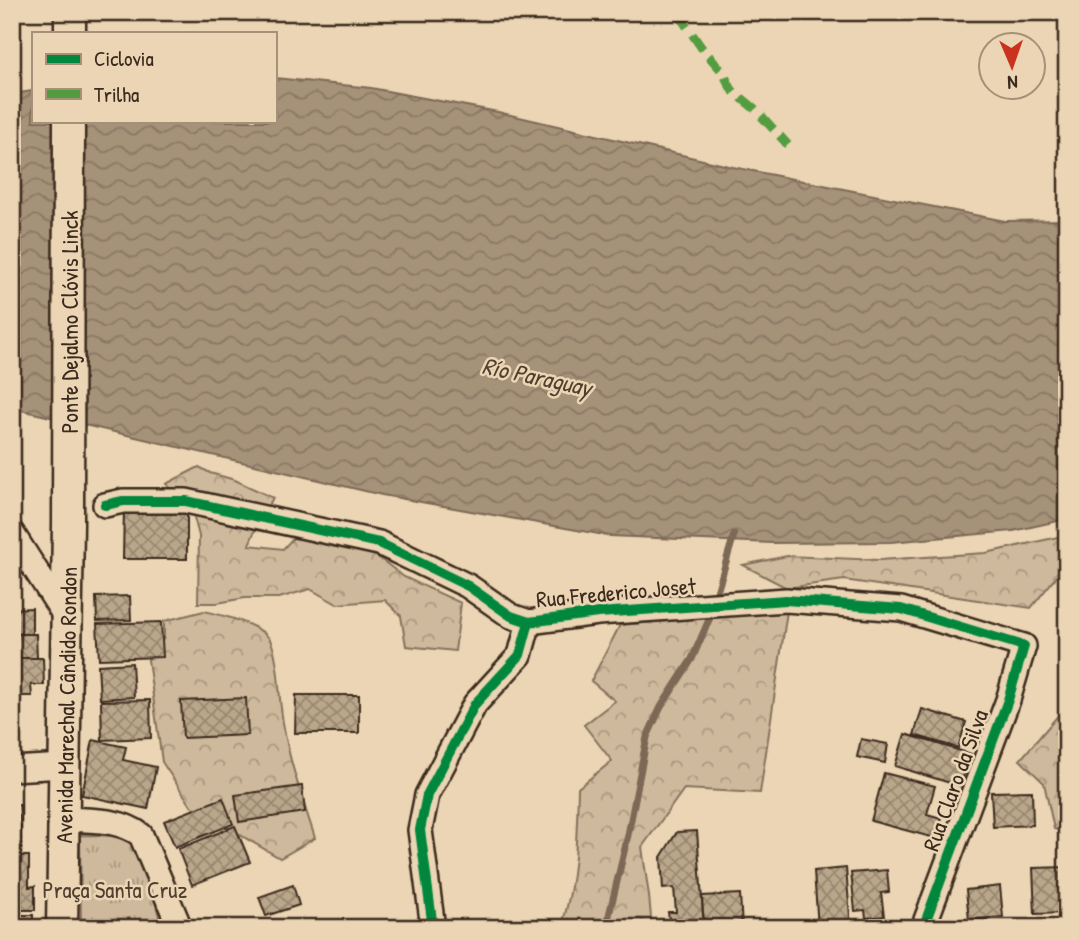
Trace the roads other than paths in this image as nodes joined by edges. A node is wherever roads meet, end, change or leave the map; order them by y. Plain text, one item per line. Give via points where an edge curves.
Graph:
1 (70, 12) edge
2 (70, 32) edge
3 (69, 122) edge
4 (105, 505) dead end
5 (68, 524) joint
6 (12, 533) edge
7 (67, 619) junction
8 (529, 622) junction
9 (1024, 646) joint
10 (64, 766) junction
11 (12, 769) edge
12 (64, 819) junction
13 (62, 928) edge
14 (180, 928) edge
15 (433, 928) edge
16 (923, 928) edge

1 - 2 main road
3 - 5 main road, Ponte Dejalmo Clóvis Linck
4 - 8 street, Rua Frederico Joset via 186,501 379,543
5 - 7 main road, Avenida Marechal Cândido Rondon
6 - 7 street
7 - 10 main road, Avenida Marechal Cândido Rondon
8 - 9 street, Rua Frederico Joset via 786,600 901,609
8 - 15 street via 520,656 475,704 427,795 420,830
9 - 16 street, Rua Claro da Silva
10 - 11 street
10 - 12 main road, Avenida Marechal Cândido Rondon
12 - 13 main road, Avenida Marechal Cândido Rondon
12 - 14 street via 112,822 141,835

